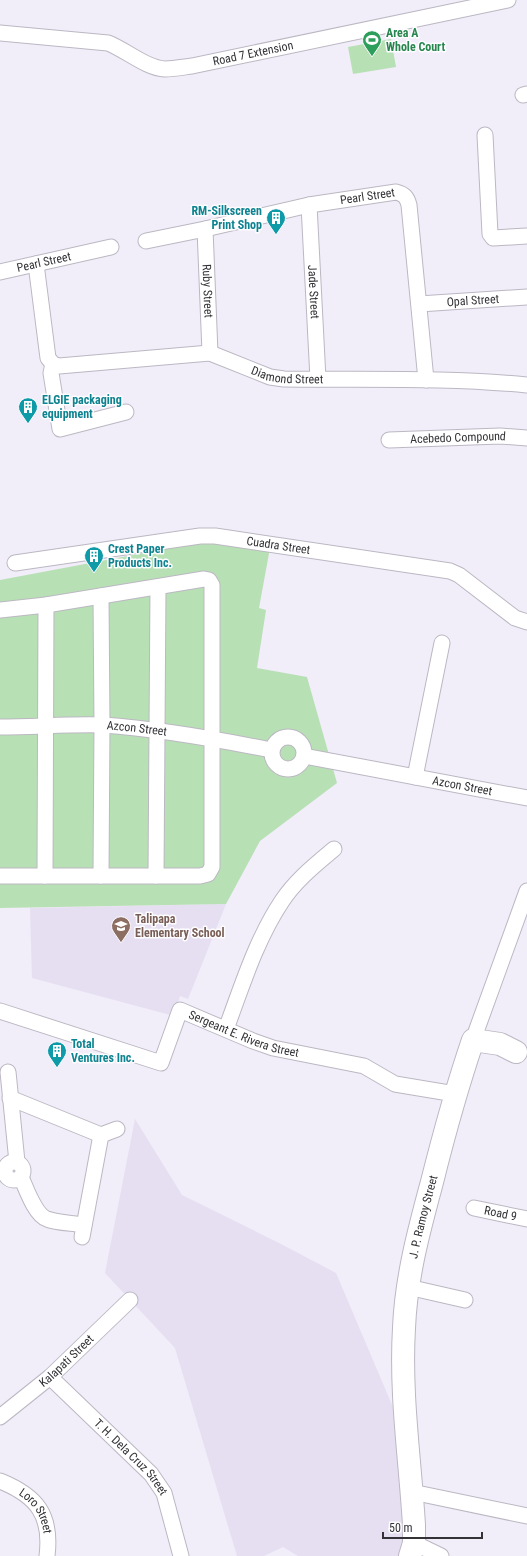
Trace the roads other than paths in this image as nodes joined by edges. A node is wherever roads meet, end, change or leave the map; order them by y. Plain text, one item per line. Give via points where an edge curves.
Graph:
1 (508, 0) edge
2 (0, 33) edge
3 (485, 135) dead end
4 (309, 205) junction
5 (205, 229) junction
6 (527, 236) edge
7 (146, 240) dead end
8 (111, 247) dead end
9 (36, 264) junction
10 (0, 272) edge
11 (527, 297) edge
12 (419, 304) junction
13 (210, 353) junction
14 (53, 364) junction
15 (318, 379) junction
16 (426, 380) junction
17 (527, 385) edge
18 (126, 412) dead end
19 (527, 438) edge
20 (389, 440) dead end
21 (15, 563) dead end
22 (158, 587) junction
23 (100, 596) junction
24 (46, 605) junction
25 (0, 610) edge
26 (527, 622) edge
27 (442, 643) dead end
28 (102, 725) junction
29 (46, 726) junction
30 (0, 727) edge
31 (157, 730) junction
32 (213, 738) junction
33 (271, 750) junction
34 (304, 756) junction
35 (415, 777) junction
36 (527, 798) edge
37 (334, 849) dead end
38 (0, 876) edge
39 (45, 876) junction
40 (100, 876) junction
41 (156, 876) junction
42 (527, 891) edge
43 (0, 1011) edge
44 (226, 1029) junction
45 (471, 1045) junction
46 (521, 1053) edge
47 (8, 1072) dead end
48 (455, 1094) junction
49 (10, 1098) junction
50 (117, 1129) dead end
51 (101, 1135) junction
52 (8, 1172) edge
53 (474, 1208) dead end
54 (527, 1219) edge
55 (408, 1287) junction
56 (130, 1300) dead end
57 (465, 1300) dead end
58 (50, 1377) junction
59 (0, 1417) edge
60 (0, 1481) edge
61 (412, 1492) junction
62 (527, 1516) edge
63 (412, 1550) edge
64 (47, 1556) edge
65 (181, 1556) edge
66 (441, 1556) edge

1 - 2 street, Road 7 Extension via 192,66 164,69 148,66 122,48 108,43
3 - 6 street via 490,234 493,238
4 - 5 street, Pearl Street
4 - 12 street, Pearl Street via 402,193 409,205
4 - 15 street, Jade Street
5 - 7 street, Pearl Street
5 - 13 street, Ruby Street
8 - 9 street, Pearl Street
9 - 10 street, Pearl Street
9 - 14 street via 48,358
11 - 12 street, Opal Street
12 - 16 street, Pearl Street
13 - 14 street, Diamond Street via 59,366
13 - 15 street, Diamond Street via 270,377
14 - 18 street via 51,373 60,429
15 - 16 street, Diamond Street
16 - 17 street, Diamond Street
19 - 20 street, Acebedo Compound via 500,436
21 - 26 street, Cuadra Street via 214,536 450,571 459,575 515,618
22 - 23 street
22 - 31 street
22 - 32 street via 204,579 209,580 212,585
23 - 24 street
23 - 28 street
24 - 25 street
24 - 29 street
27 - 35 street
28 - 29 street, Azcon Street
28 - 31 street, Azcon Street
28 - 40 street
29 - 30 street, Azcon Street
29 - 39 street
31 - 32 street, Azcon Street
31 - 41 street
32 - 33 street, Azcon Street
32 - 41 street via 212,867 208,874 200,876
33 - 34 street via 273,761 288,769 298,766
33 - 34 street via 282,737 294,737 302,744
34 - 35 street, Azcon Street
35 - 36 street, Azcon Street
37 - 44 street via 310,870 283,901 256,951
38 - 39 street
39 - 40 street
40 - 41 street
42 - 45 street, J. P. Ramoy Street
43 - 44 street, Sergeant E. Rivera Street via 161,1063 180,1010
44 - 48 street, Sergeant E. Rivera Street via 273,1048 364,1066 395,1084
45 - 46 street via 500,1044
45 - 48 street, J. P. Ramoy Street
47 - 49 street
48 - 55 street, J. P. Ramoy Street via 419,1231
49 - 51 street
49 - 52 street
50 - 51 street
51 - 52 street via 83,1231 46,1219
53 - 54 street, Road 9
55 - 57 street
55 - 61 street, J. P. Ramoy Street via 403,1366
56 - 58 street, Kalapati Street
58 - 59 street, Kalapati Street
58 - 65 street, T. H. Dela Cruz Street via 151,1474 164,1494
60 - 64 street, Loro Street via 22,1492 41,1510 47,1528
61 - 62 street
61 - 63 street, J. P. Ramoy Street
63 - 66 street

